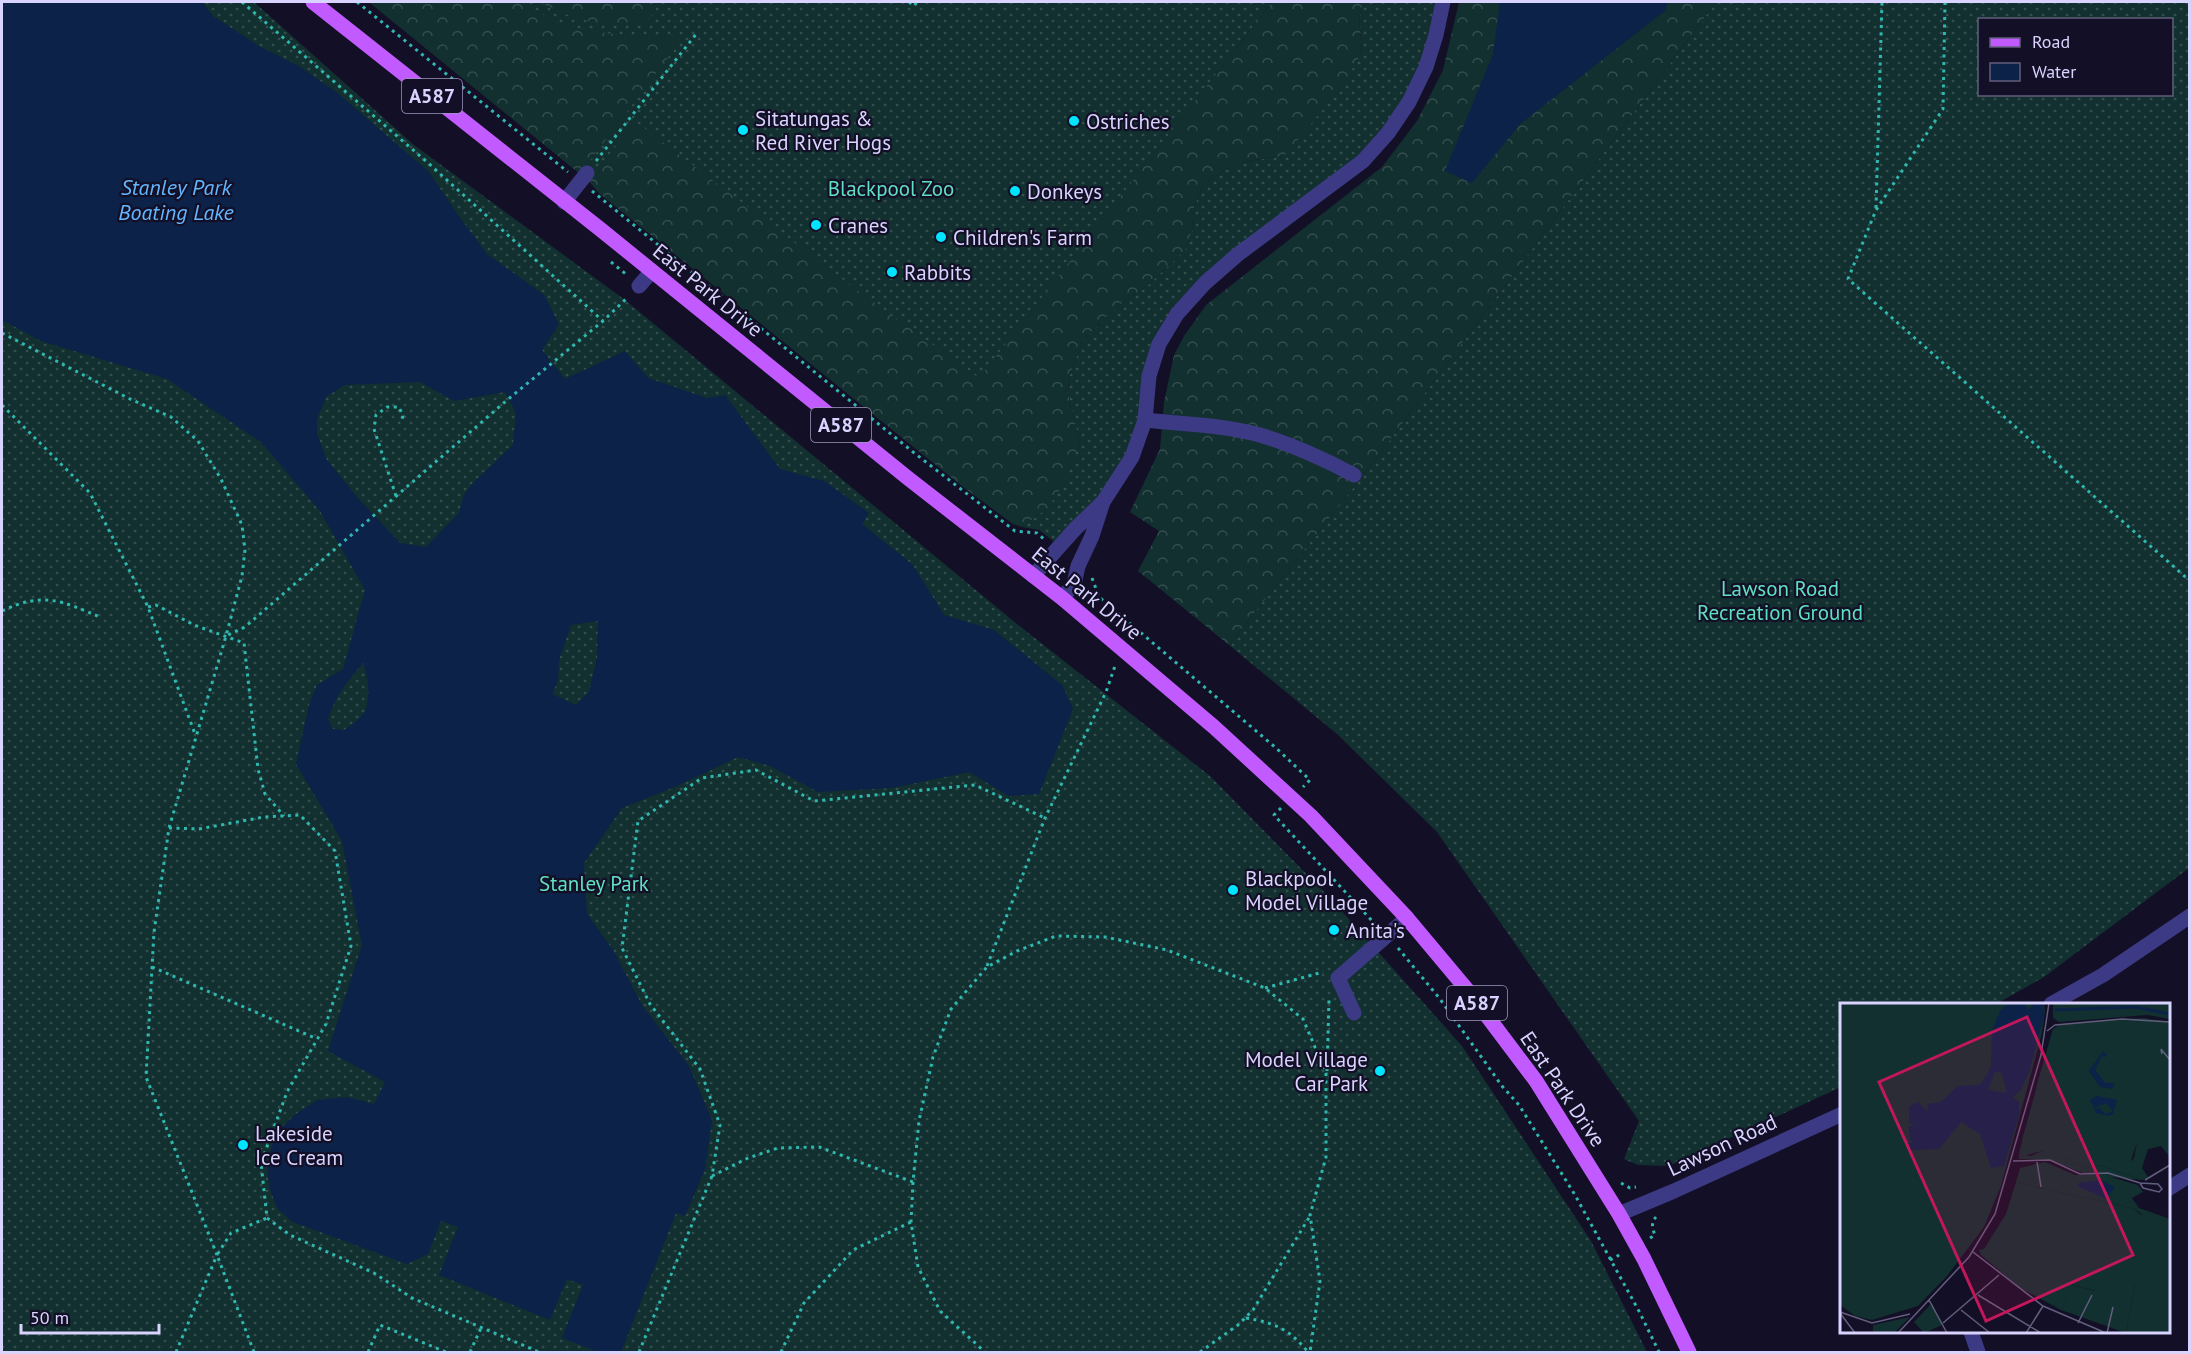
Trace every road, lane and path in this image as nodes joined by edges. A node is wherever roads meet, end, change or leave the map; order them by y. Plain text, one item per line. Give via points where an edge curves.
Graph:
1 (242, 2) edge
2 (313, 2) edge
3 (357, 2) edge
4 (909, 2) edge
5 (917, 2) edge
6 (1443, 2) edge
7 (1882, 2) edge
8 (1945, 2) edge
9 (697, 33) dead end
10 (582, 178) junction
11 (564, 202) junction
12 (1876, 210) junction
13 (652, 271) junction
14 (639, 286) joint
15 (603, 321) junction
16 (2, 333) edge
17 (2, 405) edge
18 (1145, 420) junction
19 (400, 423) dead end
20 (1354, 476) dead end
21 (396, 496) junction
22 (1103, 502) junction
23 (1050, 544) dead end
24 (1085, 572) dead end
25 (1033, 576) junction
26 (2190, 581) edge
27 (1062, 598) junction
28 (148, 607) junction
29 (2, 611) edge
30 (102, 618) dead end
31 (226, 636) junction
32 (1110, 675) dead end
33 (196, 736) junction
34 (1301, 788) dead end
35 (1282, 807) dead end
36 (284, 816) junction
37 (1045, 818) junction
38 (169, 828) junction
39 (2190, 916) edge
40 (1407, 918) junction
41 (1378, 927) dead end
42 (1394, 944) dead end
43 (152, 967) junction
44 (987, 967) junction
45 (1330, 969) dead end
46 (1265, 988) junction
47 (1330, 991) dead end
48 (2054, 1003) edge
49 (1354, 1013) dead end
50 (317, 1039) junction
51 (1326, 1073) junction
52 (1840, 1115) edge
53 (2190, 1175) edge
54 (712, 1176) junction
55 (1618, 1180) dead end
56 (913, 1182) junction
57 (1642, 1185) dead end
58 (2170, 1188) edge
59 (1581, 1191) dead end
60 (1575, 1195) junction
61 (1619, 1214) junction
62 (1662, 1214) dead end
63 (1310, 1215) junction
64 (267, 1218) junction
65 (911, 1222) junction
66 (1655, 1234) dead end
67 (1624, 1252) dead end
68 (217, 1255) junction
69 (1610, 1260) junction
70 (1246, 1318) junction
71 (481, 1328) junction
72 (1971, 1333) edge
73 (176, 1353) edge
74 (254, 1353) edge
75 (368, 1353) edge
76 (446, 1353) edge
77 (470, 1353) edge
78 (538, 1353) edge
79 (639, 1353) edge
80 (781, 1353) edge
81 (985, 1353) edge
82 (1200, 1353) edge
83 (1309, 1353) edge
84 (1659, 1353) edge
85 (1689, 1353) edge
86 (1978, 1353) edge

1 - 15 path
2 - 11 main road, East Park Drive / A587
3 - 10 path, East Park Drive
4 - 5 path via 914,6
6 - 18 street via 1426,68 1388,133 1363,161 1237,255 1177,314 1159,344 1149,376
7 - 12 path
8 - 12 path via 1943,109
9 - 10 path
10 - 11 street
10 - 23 path, East Park Drive via 1015,531 1037,533
11 - 13 main road, East Park Drive / A587
12 - 26 path via 1848,279
13 - 14 street
13 - 25 main road, East Park Drive / A587
14 - 15 path
15 - 21 path
16 - 31 path via 171,417 198,441 242,525 246,550
17 - 28 path via 90,493
18 - 20 street via 1259,435 1325,459
18 - 22 street via 1132,457
19 - 21 path via 403,416 399,407 387,407 376,415 374,429
21 - 31 path via 245,627
22 - 25 street
22 - 27 street via 1074,584
24 - 34 path, East Park Drive via 1093,579 1100,597 1310,780
25 - 27 main road, East Park Drive / A587
27 - 40 main road, East Park Drive / A587 via 1292,798
28 - 31 path via 156,605
28 - 33 path
29 - 30 path via 40,598 65,602
31 - 33 path
31 - 36 path via 244,643 258,769 265,794
32 - 37 path via 1106,692
33 - 38 path
35 - 41 path via 1274,815
36 - 38 path via 199,829
36 - 50 path via 300,815 335,851 351,946 326,1024
37 - 44 path
37 - 54 path via 975,785 814,801 756,770 702,778 639,821 622,948 650,1004 700,1069 720,1125
38 - 43 path
39 - 48 street
40 - 49 street via 1338,978
40 - 61 main road, East Park Drive / A587 via 1536,1081
42 - 60 path via 1519,1105
43 - 50 path
43 - 68 path via 146,1077
44 - 46 path via 1056,936 1105,937 1167,950
44 - 56 path via 951,1009 933,1057 919,1121
45 - 46 path
46 - 51 path via 1303,1019
47 - 51 path
50 - 64 path via 287,1092 261,1163
51 - 63 path via 1326,1157
52 - 61 street, Lawson Road
53 - 58 street
54 - 56 path via 778,1148 819,1147
54 - 79 path
55 - 57 path via 1629,1188
56 - 65 path
59 - 60 path
60 - 69 path
61 - 85 main road, East Park Drive / A587
62 - 66 path via 1653,1221
63 - 70 path
63 - 83 path via 1320,1281
64 - 68 path via 231,1233
64 - 71 path via 290,1235 374,1273 412,1298
65 - 80 path via 853,1250 804,1303
65 - 81 path via 918,1267 940,1311
67 - 69 path
68 - 73 path
68 - 74 path
69 - 84 path
70 - 82 path
70 - 83 path via 1270,1322 1283,1329
71 - 77 path
71 - 78 path
72 - 86 street
75 - 76 path via 380,1324

